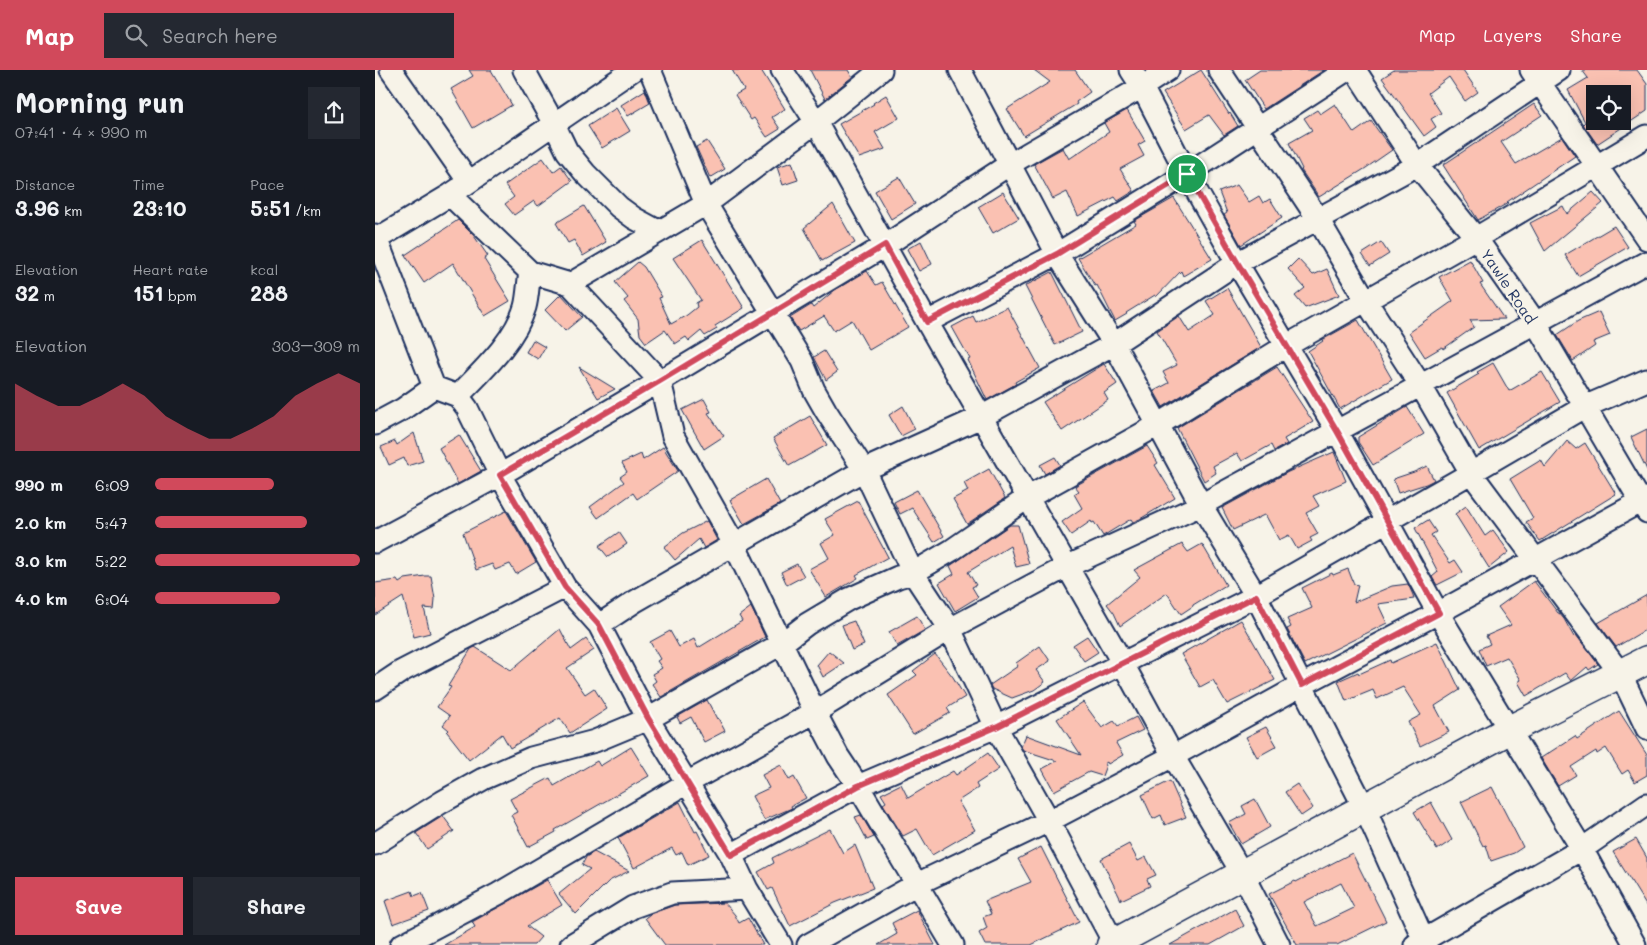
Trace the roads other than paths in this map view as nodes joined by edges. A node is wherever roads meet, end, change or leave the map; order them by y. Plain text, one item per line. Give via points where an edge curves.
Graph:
1 (391, 70) edge
2 (524, 70) edge
3 (633, 70) edge
4 (650, 70) edge
5 (783, 70) edge
6 (881, 70) edge
7 (960, 70) edge
8 (1168, 70) edge
9 (1219, 70) edge
10 (1347, 70) edge
11 (1355, 70) edge
12 (1559, 70) edge
13 (1535, 77) edge
14 (1136, 79) edge
15 (816, 122) junction
16 (554, 124) junction
17 (1257, 129) junction
18 (1647, 136) edge
19 (1010, 164) junction
20 (1417, 165) junction
21 (1598, 166) junction
22 (1187, 174) junction
23 (469, 182) junction
24 (450, 195) junction
25 (706, 204) junction
26 (1317, 219) junction
27 (659, 231) junction
28 (376, 238) edge
29 (1476, 238) junction
30 (1647, 239) edge
31 (885, 245) junction
32 (1057, 254) junction
33 (1237, 262) junction
34 (1647, 262) edge
35 (530, 272) junction
36 (570, 284) junction
37 (1366, 301) junction
38 (773, 313) junction
39 (927, 322) junction
40 (1535, 322) junction
41 (1114, 344) junction
42 (1286, 346) junction
43 (1647, 380) edge
44 (660, 381) junction
45 (1421, 386) junction
46 (434, 387) junction
47 (458, 396) junction
48 (1584, 407) junction
49 (981, 417) junction
50 (375, 424) edge
51 (1158, 424) junction
52 (1337, 431) junction
53 (864, 470) junction
54 (1471, 473) junction
55 (500, 475) junction
56 (1027, 498) junction
57 (1645, 504) edge
58 (1201, 505) junction
59 (1387, 520) junction
60 (375, 542) edge
61 (734, 544) junction
62 (1536, 559) junction
63 (1066, 567) junction
64 (913, 573) junction
65 (565, 587) junction
66 (1256, 596) junction
67 (1439, 613) junction
68 (599, 625) junction
69 (950, 629) junction
70 (781, 644) junction
71 (1647, 660) edge
72 (1123, 664) junction
73 (1620, 674) junction
74 (1302, 685) junction
75 (375, 689) edge
76 (815, 712) junction
77 (648, 718) junction
78 (996, 727) junction
79 (1647, 728) edge
80 (1509, 730) junction
81 (1173, 756) junction
82 (687, 782) junction
83 (858, 786) junction
84 (1647, 804) edge
85 (1365, 809) junction
86 (1049, 821) junction
87 (375, 844) edge
88 (1582, 849) junction
89 (731, 855) junction
90 (1243, 874) junction
91 (917, 884) junction
92 (747, 889) junction
93 (1421, 944) edge
94 (401, 945) edge
95 (571, 945) edge
96 (781, 945) edge
97 (808, 945) edge
98 (953, 945) edge
99 (1113, 945) edge
100 (1279, 945) edge
101 (1635, 945) edge

1 - 23 street
2 - 16 street
3 - 16 street
4 - 25 street
5 - 15 street
6 - 15 street
7 - 19 street
8 - 14 street
9 - 17 street
10 - 17 street
11 - 20 street, Yawle Road
12 - 13 street
13 - 20 street
13 - 21 street
14 - 19 street
14 - 22 street
15 - 25 street
15 - 31 street
16 - 23 street
16 - 27 street via 567,151 585,173 619,207
17 - 22 street
17 - 26 street
18 - 21 street
19 - 31 street
19 - 32 street
20 - 26 street
20 - 29 street, Yawle Road
21 - 29 street
21 - 30 street
22 - 32 street
22 - 33 street
23 - 24 street
24 - 28 street
24 - 35 street
25 - 27 street
25 - 38 street
26 - 33 street
26 - 37 street
27 - 36 street
28 - 46 street
29 - 37 street
29 - 40 street, Yawle Road
31 - 38 street
31 - 39 street
32 - 39 street
32 - 41 street
33 - 41 street
33 - 42 street
34 - 40 street
35 - 36 street
35 - 47 street via 525,307 512,336
36 - 44 street
37 - 42 street
37 - 45 street
38 - 44 street
38 - 53 street via 802,361 826,411
39 - 49 street
40 - 45 street
40 - 48 street, Yawle Road
41 - 49 street
41 - 51 street
42 - 51 street
42 - 52 street
43 - 48 street
44 - 55 street
44 - 61 street via 673,436
45 - 52 street
45 - 54 street
46 - 47 street
46 - 50 street
47 - 55 street
48 - 54 street
48 - 57 street, Yawle Road
49 - 53 street
49 - 56 street
51 - 56 street
51 - 58 street
52 - 58 street
52 - 59 street
53 - 61 street
53 - 64 street
54 - 59 street
54 - 62 street
55 - 60 street
55 - 65 street
56 - 63 street
56 - 64 street
57 - 62 street
58 - 63 street
58 - 66 street
59 - 66 street
59 - 67 street
61 - 68 street
61 - 70 street
62 - 67 street
62 - 73 street
63 - 69 street
63 - 72 street
64 - 69 street
64 - 70 street via 849,599
65 - 68 street
65 - 75 street via 402,671
66 - 72 street
66 - 74 street
67 - 74 street
67 - 80 street
68 - 77 street
69 - 76 street
69 - 78 street
70 - 76 street
70 - 77 street
71 - 73 highway
72 - 78 street
72 - 81 street
73 - 79 street
73 - 80 highway
74 - 81 street
74 - 85 street
76 - 82 street
76 - 83 street
77 - 82 street
77 - 87 street via 595,741 531,758 483,779
78 - 83 street
78 - 86 street
80 - 85 highway
80 - 88 street
81 - 86 street
81 - 90 street
82 - 89 street
82 - 94 street via 498,894
83 - 89 street
83 - 91 street
84 - 88 street
85 - 90 highway
85 - 93 street
86 - 91 street
86 - 99 street
88 - 93 street
88 - 101 street
89 - 92 street
90 - 99 highway
90 - 100 street
91 - 97 street
91 - 98 street
92 - 95 street via 672,893 633,907
92 - 96 street

